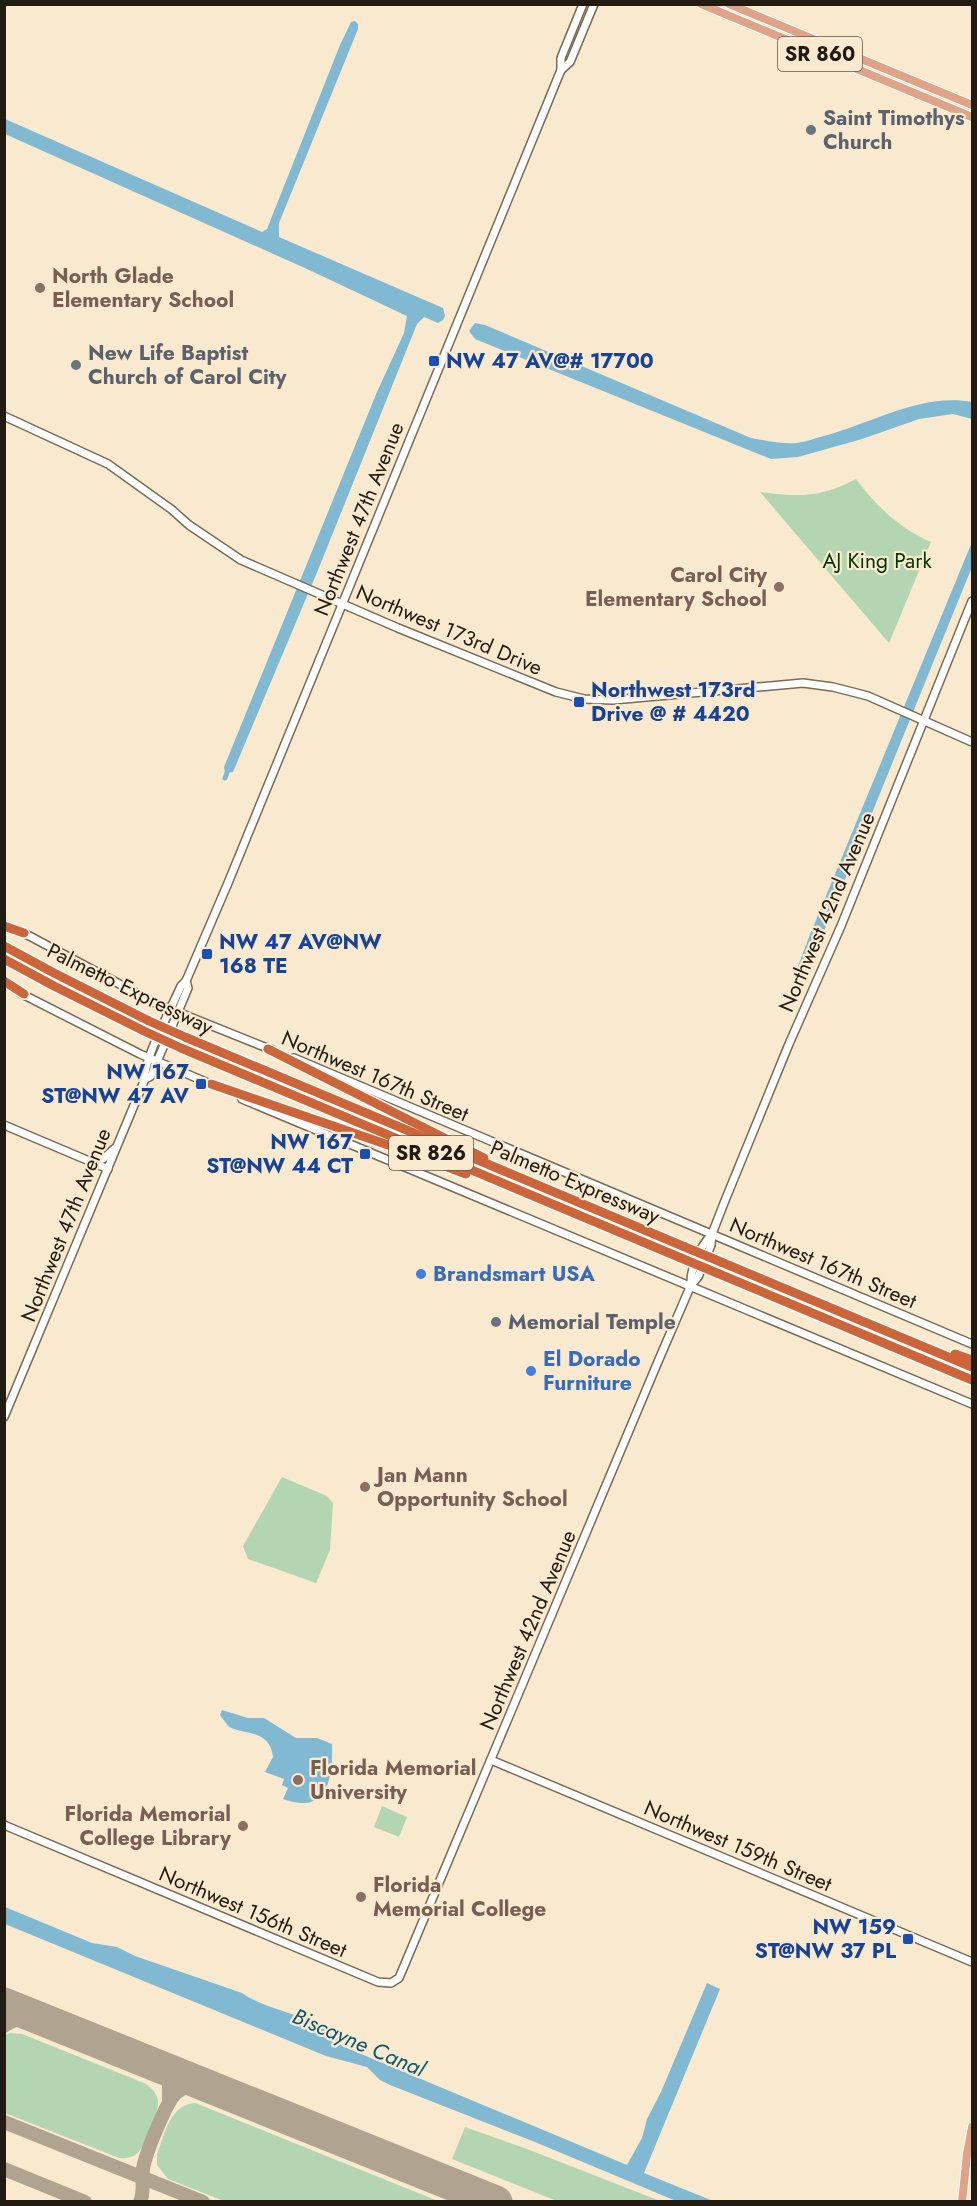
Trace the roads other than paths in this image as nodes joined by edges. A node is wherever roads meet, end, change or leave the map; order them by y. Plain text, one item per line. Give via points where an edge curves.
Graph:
1 (583, 4) edge
2 (594, 4) edge
3 (701, 4) edge
4 (729, 4) edge
5 (750, 13) junction
6 (730, 17) junction
7 (766, 20) junction
8 (746, 24) junction
9 (561, 70) junction
10 (917, 83) junction
11 (898, 87) junction
12 (972, 105) edge
13 (972, 115) edge
14 (4, 416) edge
15 (972, 602) edge
16 (342, 603) junction
17 (924, 721) junction
18 (972, 742) edge
19 (4, 924) edge
20 (24, 933) joint
21 (4, 946) edge
22 (4, 959) edge
23 (186, 981) junction
24 (4, 983) edge
25 (24, 994) joint
26 (170, 1010) junction
27 (179, 1013) junction
28 (268, 1049) junction
29 (150, 1057) junction
30 (158, 1060) junction
31 (145, 1079) junction
32 (212, 1084) junction
33 (4, 1125) edge
34 (117, 1145) junction
35 (90, 1162) junction
36 (108, 1169) junction
37 (509, 1173) junction
38 (514, 1188) junction
39 (712, 1234) junction
40 (691, 1285) junction
41 (909, 1340) junction
42 (972, 1344) edge
43 (972, 1360) edge
44 (937, 1365) junction
45 (972, 1367) edge
46 (972, 1380) edge
47 (972, 1387) edge
48 (972, 1404) edge
49 (4, 1417) edge
50 (492, 1760) junction
51 (4, 1825) edge
52 (972, 1962) edge
53 (391, 1983) joint
54 (972, 2127) edge
55 (962, 2202) edge

1 - 9 street, Northwest 47th Avenue via 561,58
2 - 9 street, Northwest 47th Avenue via 570,62
3 - 6 main road, SR 860
4 - 5 main road, SR 860
5 - 6 main road
5 - 7 main road, SR 860
6 - 8 main road, SR 860
7 - 8 main road
7 - 10 main road, SR 860
8 - 11 main road, SR 860
9 - 16 street, Northwest 47th Avenue
10 - 11 main road
10 - 12 main road, SR 860
11 - 13 main road, SR 860
14 - 16 street, Northwest 173rd Drive via 108,464 241,560
15 - 17 street, Northwest 42nd Avenue
16 - 17 street, Northwest 173rd Drive via 572,697 613,700 803,683 868,696
16 - 23 street, Northwest 47th Avenue
17 - 18 street, Northwest 173rd Drive
17 - 39 street, Northwest 42nd Avenue
19 - 20 highway
20 - 26 street, Northwest 167th Street
21 - 37 highway, Palmetto Expressway / SR 826, bridge via 149,1021
22 - 38 highway, Palmetto Expressway / SR 826, bridge via 181,1048
23 - 26 street, Northwest 47th Avenue
23 - 27 street, Northwest 47th Avenue via 188,988
24 - 25 highway
25 - 29 street
26 - 27 street, Northwest 167th Street
26 - 29 street, Northwest 47th Avenue
27 - 28 street, Northwest 167th Street
27 - 30 street, Northwest 47th Avenue
28 - 37 highway
28 - 39 street, Northwest 167th Street
29 - 30 street
29 - 31 street, Northwest 47th Avenue
30 - 31 street, Northwest 47th Avenue via 151,1076
30 - 32 street
31 - 34 street, Northwest 47th Avenue
32 - 38 highway via 481,1180
32 - 40 street
33 - 35 street
34 - 35 street via 103,1159
34 - 36 street, Northwest 47th Avenue
35 - 36 street
36 - 49 street, Northwest 47th Avenue
37 - 41 highway, Palmetto Expressway / SR 826, bridge
38 - 44 highway, Palmetto Expressway / SR 826, bridge
39 - 40 street, Northwest 42nd Avenue via 704,1242
39 - 42 street, Northwest 167th Street
40 - 48 street
40 - 50 street, Northwest 42nd Avenue
41 - 43 highway
41 - 45 highway, Palmetto Expressway / SR 826
44 - 46 highway, Palmetto Expressway / SR 826
44 - 47 highway
50 - 52 street, Northwest 159th Street
50 - 53 street, Northwest 42nd Avenue via 402,1974
51 - 53 street, Northwest 156th Street via 378,1982
54 - 55 main road

